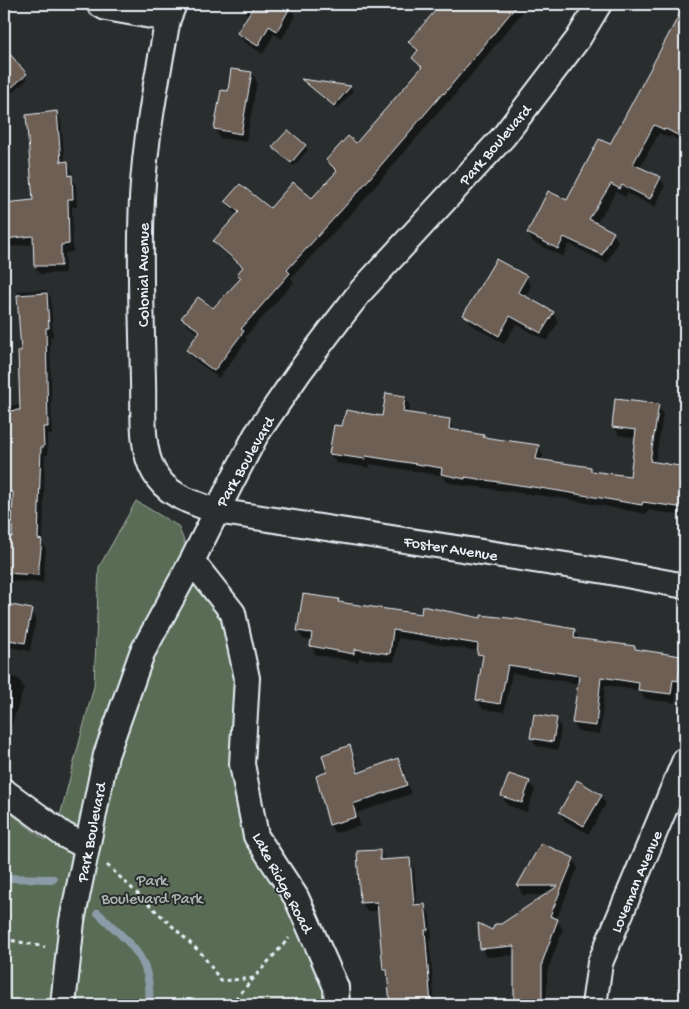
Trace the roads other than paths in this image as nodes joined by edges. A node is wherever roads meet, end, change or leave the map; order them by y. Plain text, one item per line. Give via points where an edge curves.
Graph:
1 (99, 4) edge
2 (599, 4) edge
3 (171, 11) edge
4 (216, 511) junction
5 (192, 561) junction
6 (685, 586) edge
7 (685, 760) edge
8 (4, 791) edge
9 (87, 847) junction
10 (63, 1005) edge
11 (337, 1005) edge
12 (594, 1005) edge

1 - 3 street via 106,8
2 - 4 street, Park Boulevard via 578,39 504,136 361,292 300,370 256,435
3 - 4 street, Colonial Avenue via 150,118 142,198 146,448 153,471 166,490
4 - 5 street, Park Boulevard
4 - 6 street, Foster Avenue
5 - 9 street, Park Boulevard via 142,653 106,755
5 - 11 street, Lake Ridge Road via 233,613 247,678 242,764 256,836 296,897 336,987
7 - 12 street, Loveman Avenue via 600,962
8 - 9 street via 64,835
9 - 10 street, Park Boulevard via 72,921

